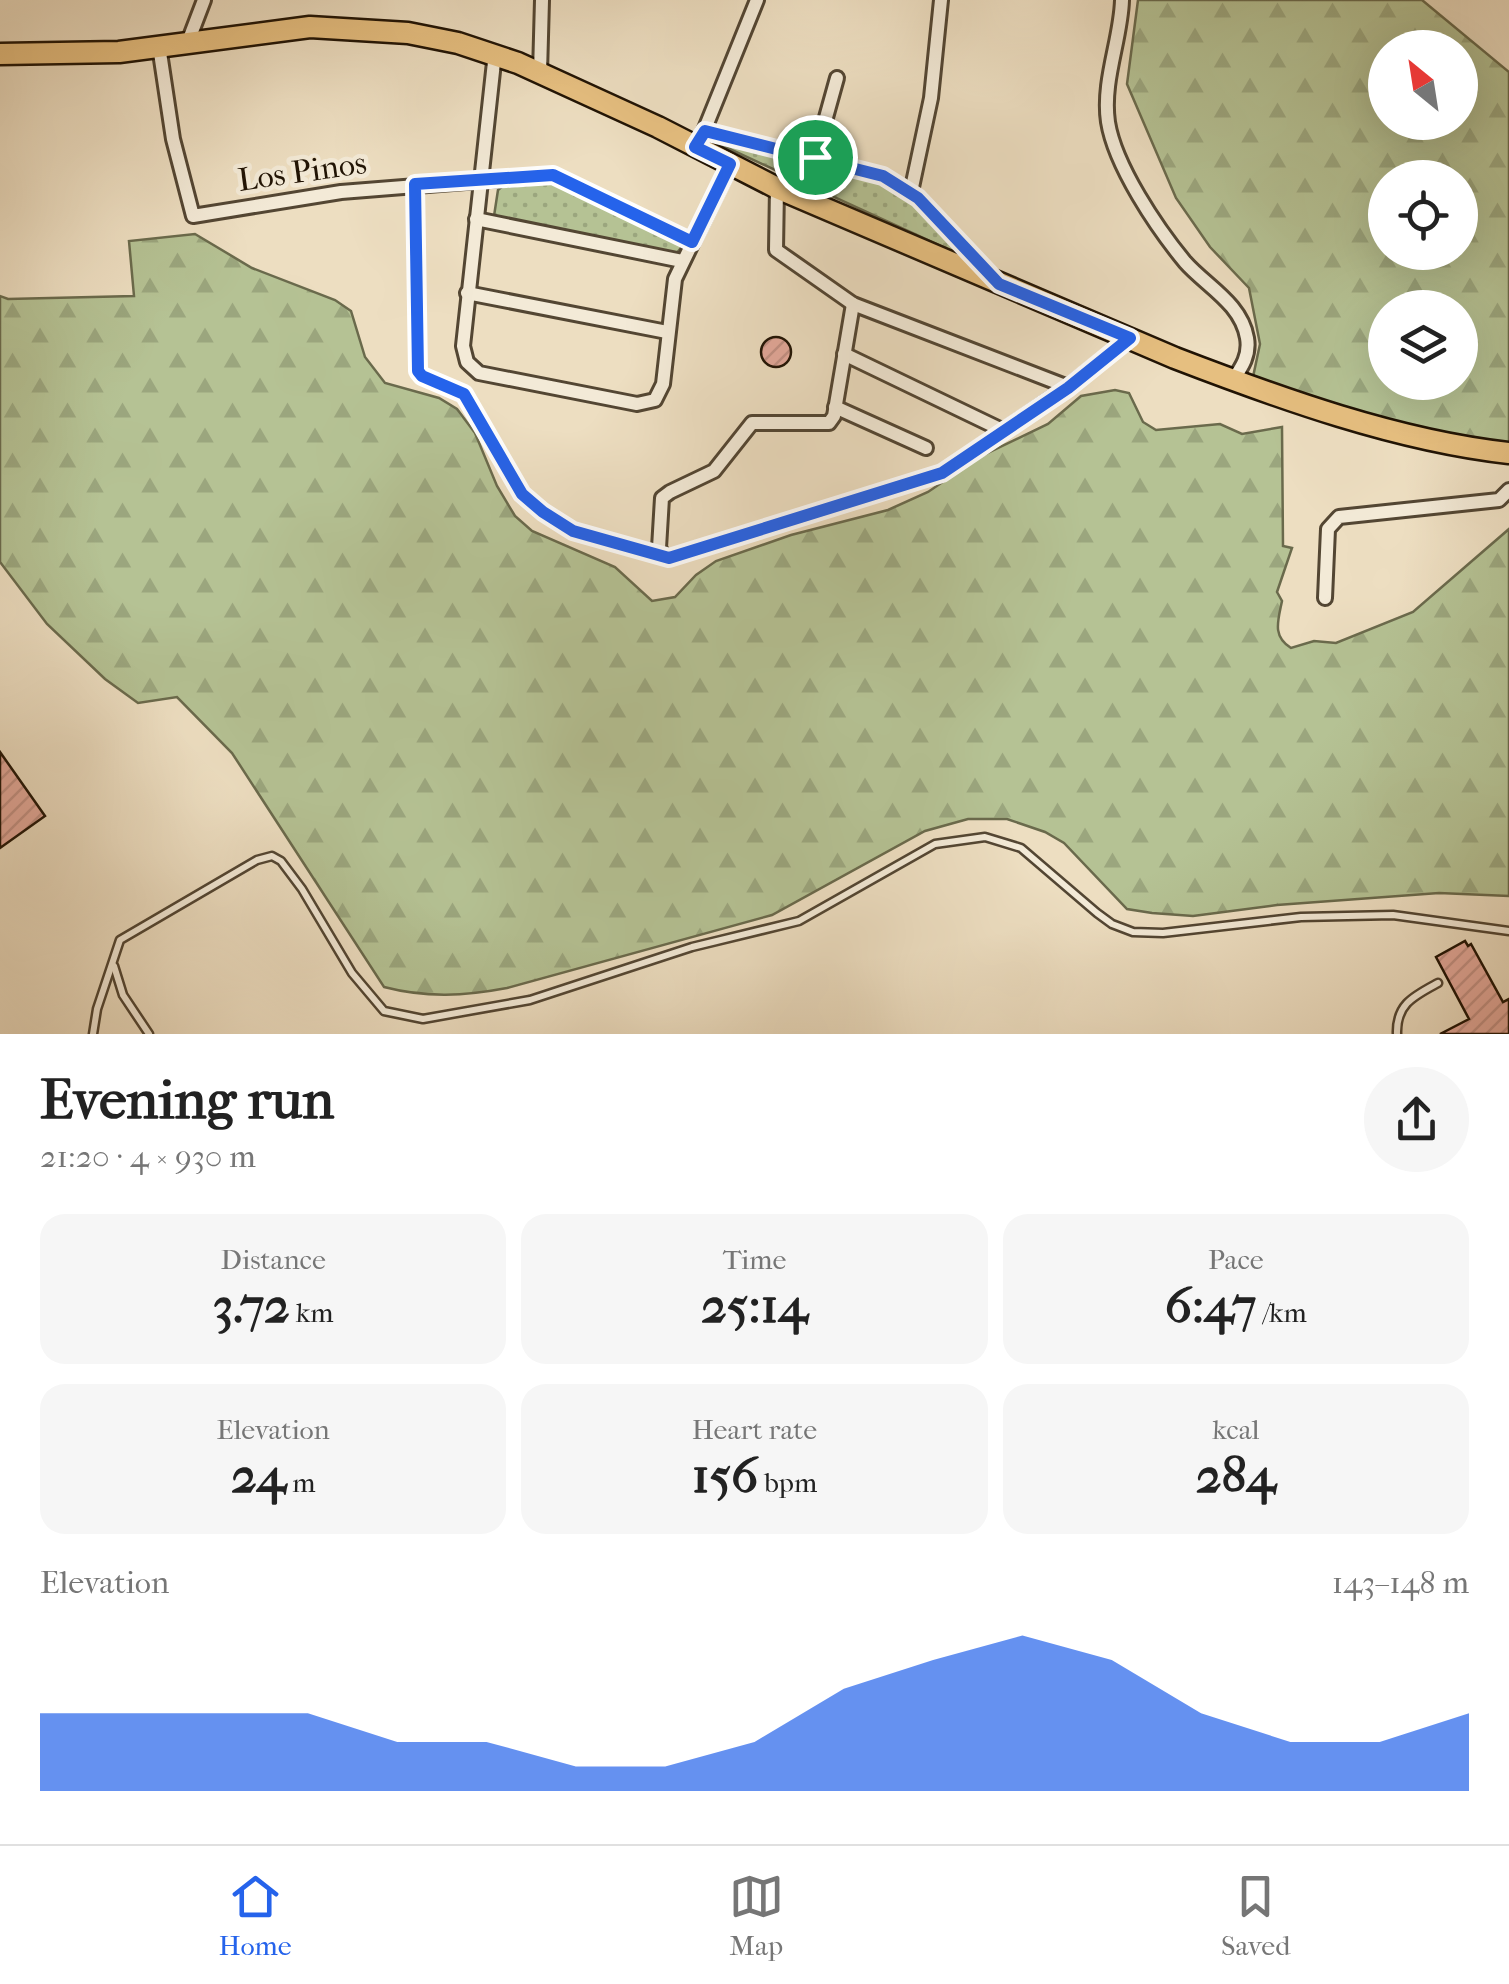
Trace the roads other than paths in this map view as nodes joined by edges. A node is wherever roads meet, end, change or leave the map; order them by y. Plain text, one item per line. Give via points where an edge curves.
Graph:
1 (204, 0) edge
2 (542, 0) edge
3 (756, 0) edge
4 (942, 0) edge
5 (1122, 0) edge
6 (188, 42) junction
7 (159, 46) junction
8 (495, 53) junction
9 (0, 54) edge
10 (540, 73) junction
11 (836, 78) dead end
12 (700, 139) junction
13 (815, 157) junction
14 (730, 164) junction
15 (480, 181) junction
16 (415, 184) junction
17 (777, 188) junction
18 (911, 192) junction
19 (476, 219) junction
20 (692, 242) junction
21 (682, 262) junction
22 (999, 284) junction
23 (468, 292) junction
24 (853, 304) junction
25 (668, 332) junction
26 (1130, 338) junction
27 (844, 354) junction
28 (418, 368) joint
29 (1233, 380) junction
30 (1068, 388) junction
31 (835, 408) junction
32 (1004, 430) junction
33 (926, 448) dead end
34 (1509, 454) edge
35 (1509, 490) edge
36 (663, 555) junction
37 (1325, 598) dead end
38 (1509, 932) edge
39 (120, 940) junction
40 (1438, 983) dead end
41 (93, 1034) edge
42 (149, 1034) edge
43 (1397, 1034) edge

1 - 6 street
2 - 10 street
3 - 12 street
4 - 18 street
5 - 29 street via 1108,121 1153,216 1186,263 1240,319 1246,359
6 - 7 main road
6 - 8 main road via 320,28 408,33
7 - 9 main road
7 - 16 street, Los Pinos via 192,216
8 - 10 main road
8 - 15 street
10 - 12 main road
11 - 13 street
12 - 13 street
12 - 14 main road
13 - 18 street via 872,171
14 - 17 main road
14 - 20 street
15 - 16 street, Los Pinos
15 - 19 street
15 - 20 street, Los Pinos via 553,175
16 - 28 street
17 - 22 main road
17 - 24 street via 778,252
18 - 22 street
19 - 21 street
19 - 23 street
20 - 21 street
21 - 25 street
22 - 26 main road
23 - 25 street
23 - 25 street via 464,354 485,374 647,404 662,388
24 - 27 street
24 - 30 street
26 - 29 main road
26 - 30 street
27 - 31 street
27 - 32 street
28 - 36 lane via 464,394 522,494 543,512 573,531
29 - 34 main road via 1441,444
30 - 32 street
31 - 33 street
31 - 36 street via 826,425 752,423 714,470 666,494
32 - 36 street via 942,473
35 - 37 street via 1498,500 1338,517 1328,529
38 - 39 lane via 1393,915 1133,932 1098,914 1021,848 985,837 935,844 798,921 692,947 530,1000 423,1019 384,1011 352,973 302,888 272,856
39 - 41 lane
39 - 42 lane via 114,968
40 - 43 lane via 1404,1004

